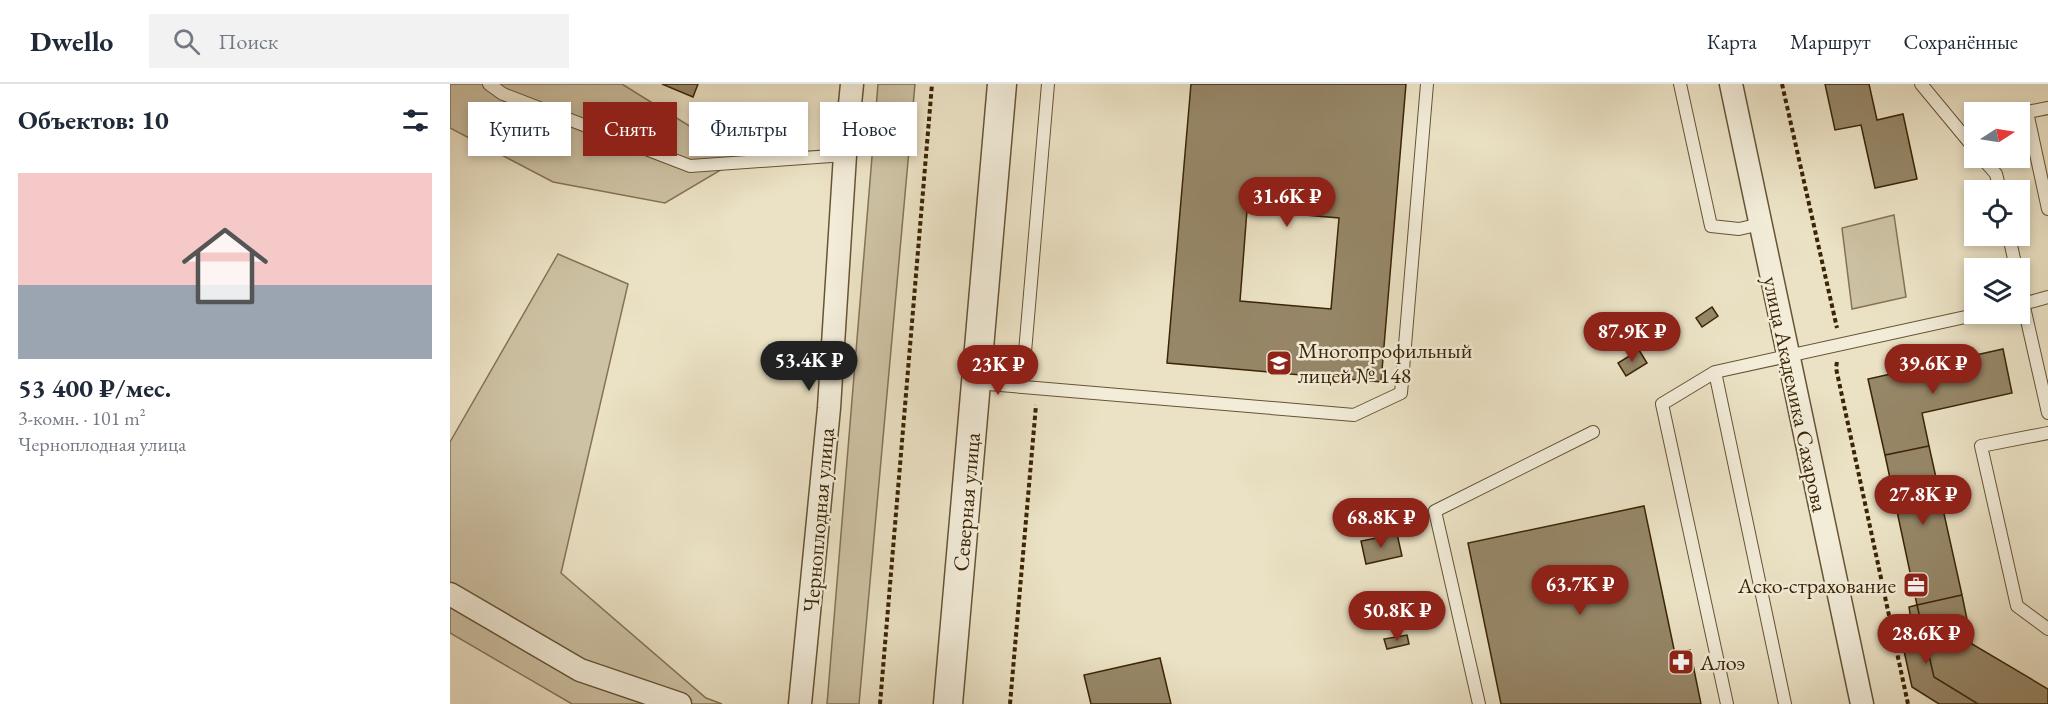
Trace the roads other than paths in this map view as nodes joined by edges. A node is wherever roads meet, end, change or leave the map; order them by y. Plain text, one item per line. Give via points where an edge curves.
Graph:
1 (489, 84) edge
2 (1002, 84) edge
3 (1048, 84) edge
4 (1427, 84) edge
5 (1680, 84) edge
6 (1731, 84) edge
7 (1921, 84) edge
8 (848, 85) edge
9 (847, 102) edge
10 (2048, 108) edge
11 (1964, 136) edge
12 (831, 156) edge
13 (845, 156) edge
14 (2048, 208) edge
15 (1761, 224) junction
16 (2048, 297) edge
17 (2030, 302) edge
18 (1964, 317) edge
19 (2026, 324) edge
20 (1788, 356) junction
21 (1715, 372) junction
22 (976, 383) junction
23 (1022, 387) junction
24 (2048, 412) edge
25 (1593, 432) dead end
26 (2048, 433) edge
27 (450, 594) edge
28 (2048, 629) edge
29 (680, 704) edge
30 (800, 704) edge
31 (948, 704) edge
32 (1479, 704) edge
33 (1726, 704) edge
34 (1785, 704) edge
35 (1862, 704) edge

1 - 12 lane via 503,93 690,166
2 - 22 street, Северная улица
3 - 23 lane
4 - 23 lane via 1401,393 1354,415
5 - 15 lane via 1711,226 1739,229
6 - 15 street, улица Академика Сахарова
7 - 11 lane
8 - 9 street, Черноплодная улица
10 - 14 lane via 2027,112
13 - 30 street, Черноплодная улица via 829,408
15 - 20 street, улица Академика Сахарова
16 - 17 lane
18 - 20 lane
19 - 24 lane
20 - 21 lane
20 - 35 street, улица Академика Сахарова
21 - 33 lane via 1662,404
21 - 34 lane
22 - 23 lane
22 - 31 street, Северная улица
25 - 32 lane via 1435,511
26 - 28 lane via 1981,446 2017,606
27 - 29 street via 579,670

